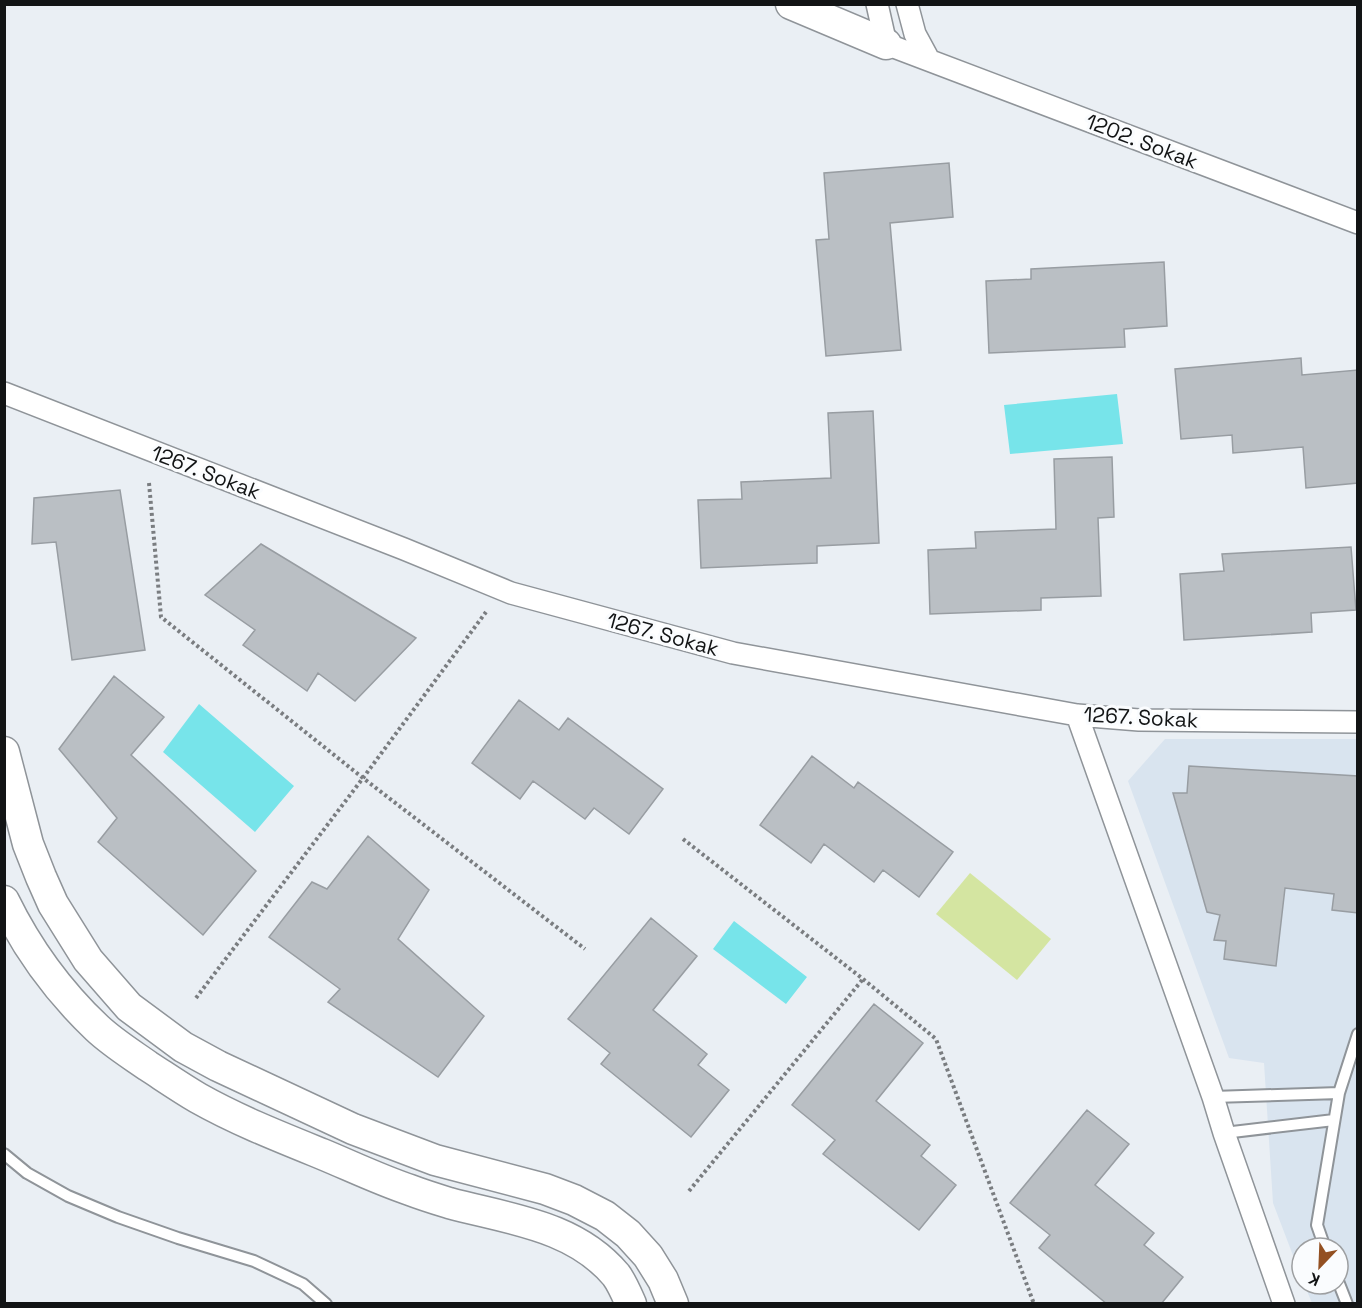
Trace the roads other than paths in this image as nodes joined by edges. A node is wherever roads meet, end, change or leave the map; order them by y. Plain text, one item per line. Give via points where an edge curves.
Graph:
1 (791, 4) edge
2 (877, 4) edge
3 (907, 4) edge
4 (886, 44) junction
5 (928, 58) junction
6 (1358, 223) edge
7 (4, 393) edge
8 (1077, 715) junction
9 (1358, 722) edge
10 (4, 752) edge
11 (4, 901) edge
12 (1358, 1034) edge
13 (1339, 1093) junction
14 (1213, 1097) junction
15 (1334, 1120) junction
16 (1224, 1133) junction
17 (4, 1154) edge
18 (1321, 1236) edge
19 (326, 1304) edge
20 (631, 1304) edge
21 (673, 1304) edge
22 (1284, 1304) edge

1 - 4 main road
2 - 4 street
3 - 5 street via 915,34
4 - 5 street, 1202. Sokak
5 - 6 street, 1202. Sokak
7 - 8 street, 1267. Sokak via 512,593 734,653
8 - 9 street, 1267. Sokak via 1139,720
8 - 14 street
10 - 21 main road via 28,844 53,904 88,960 129,1007 183,1047 353,1129 435,1160 545,1189 605,1216 648,1256
11 - 20 main road via 47,972 73,1004 124,1050 199,1098 285,1139 408,1190 544,1227 569,1238 617,1276
12 - 13 lane
13 - 14 lane
13 - 15 lane
14 - 16 street
15 - 16 lane
15 - 18 lane via 1317,1226
16 - 22 street
17 - 19 lane via 27,1173 68,1196 178,1238 254,1261 303,1284

